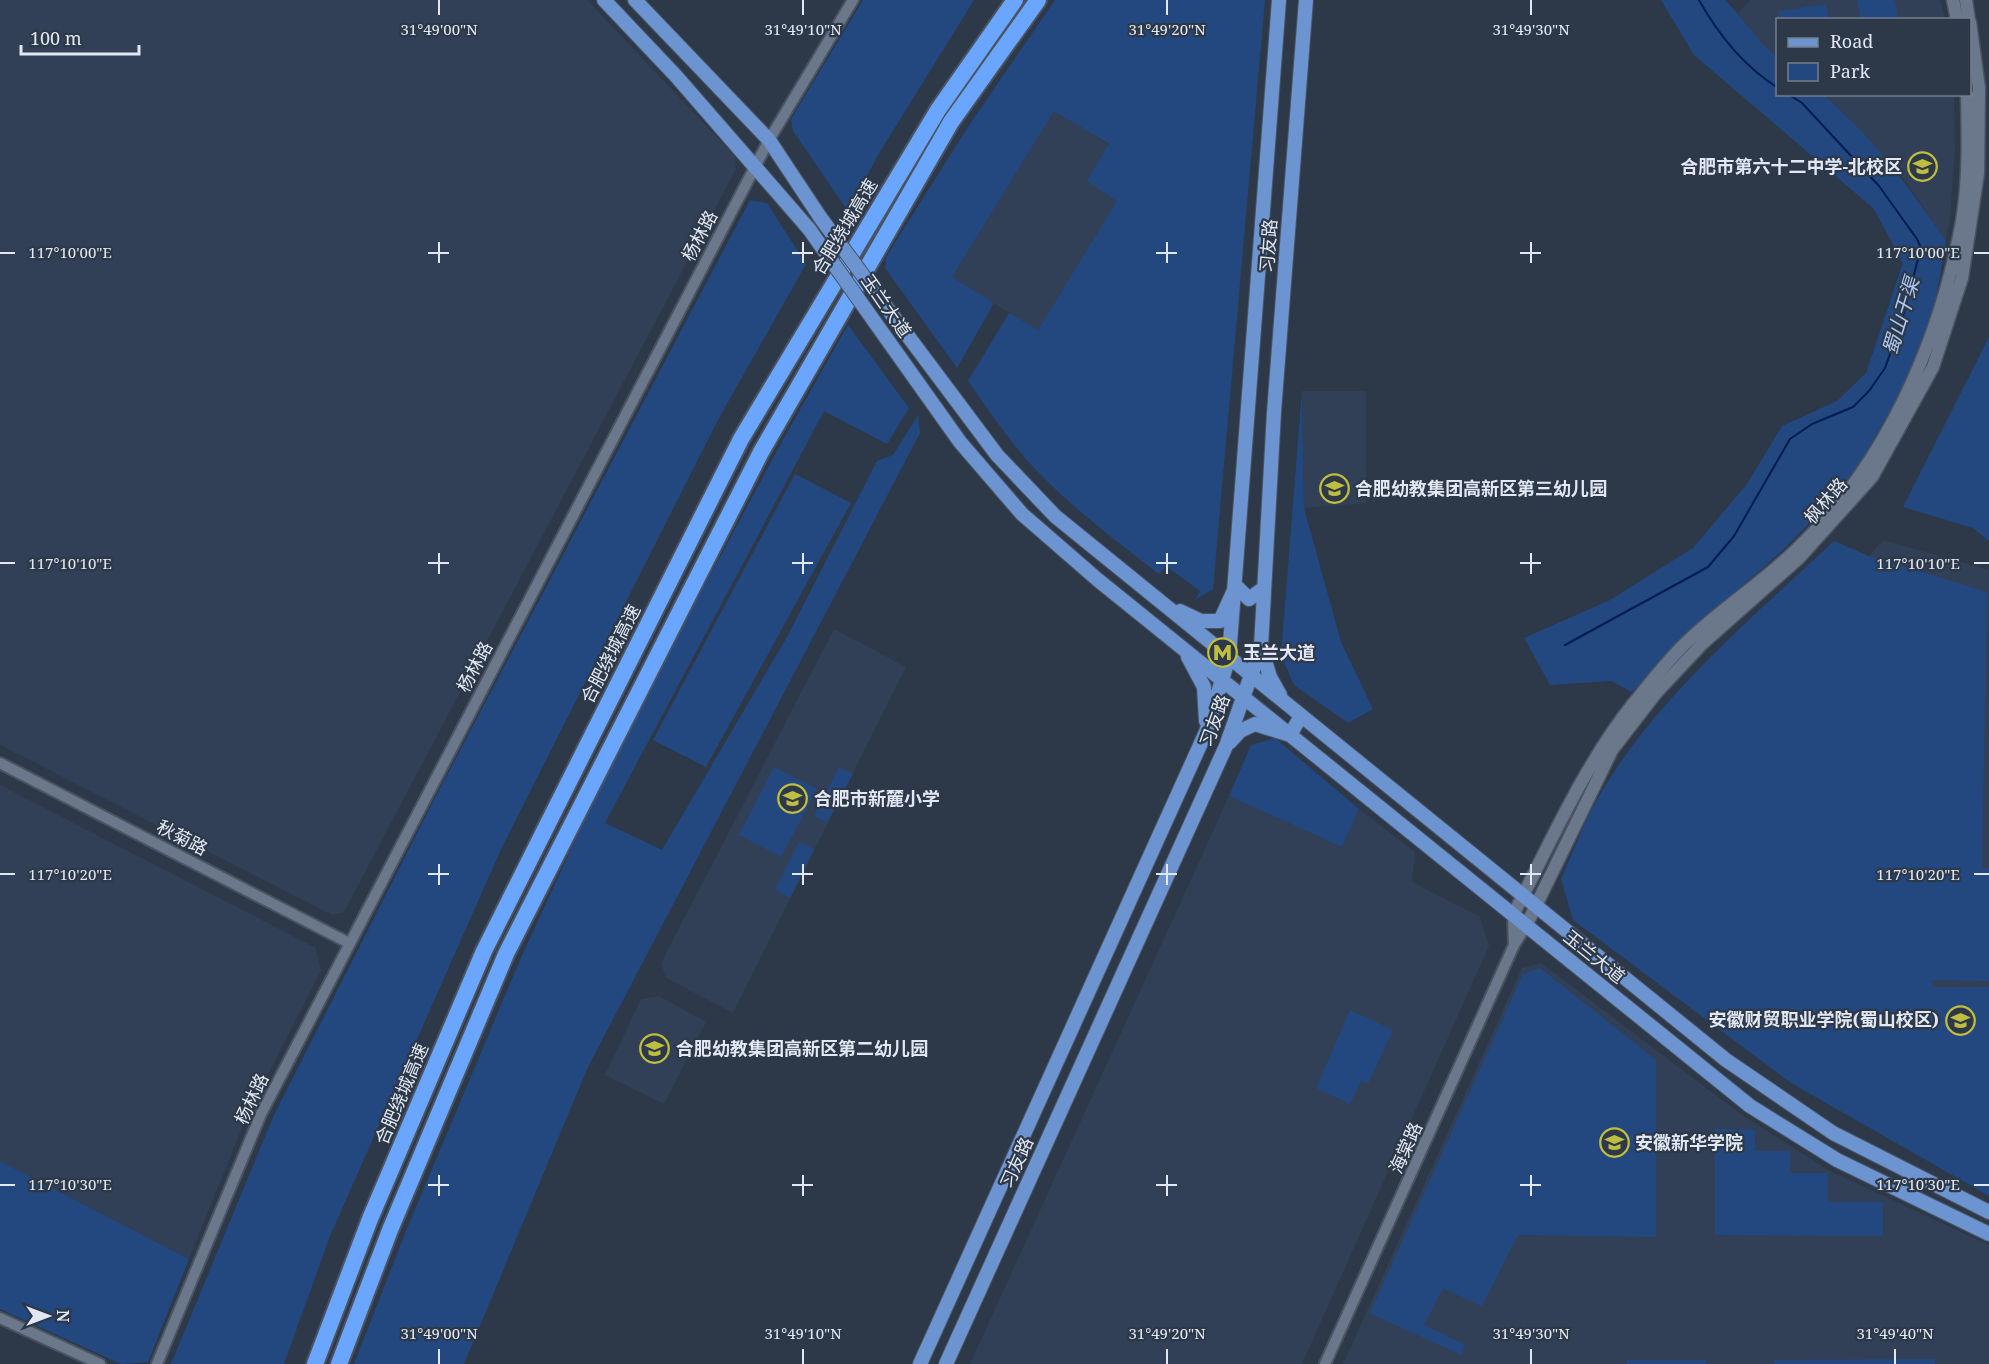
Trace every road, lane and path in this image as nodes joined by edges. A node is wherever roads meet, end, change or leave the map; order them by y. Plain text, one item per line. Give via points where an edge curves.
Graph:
1 (604, 0) edge
2 (634, 0) edge
3 (853, 0) edge
4 (1015, 0) edge
5 (1038, 0) edge
6 (1279, 0) edge
7 (1306, 0) edge
8 (1953, 0) edge
9 (1966, 0) edge
10 (1957, 18) edge
11 (1969, 18) edge
12 (1971, 34) edge
13 (1967, 96) edge
14 (770, 140) junction
15 (755, 167) junction
16 (1236, 586) junction
17 (1264, 588) junction
18 (1162, 603) junction
19 (1178, 616) junction
20 (1164, 633) junction
21 (1261, 647) junction
22 (1184, 650) junction
23 (1229, 657) junction
24 (1251, 675) junction
25 (1222, 680) junction
26 (1243, 698) junction
27 (1286, 704) junction
28 (1301, 716) junction
29 (1206, 732) junction
30 (1290, 735) junction
31 (1227, 746) junction
32 (0, 763) edge
33 (1523, 896) junction
34 (1536, 906) junction
35 (1513, 915) junction
36 (1526, 926) junction
37 (349, 943) junction
38 (1514, 945) junction
39 (1989, 1212) edge
40 (1989, 1234) edge
41 (0, 1318) edge
42 (100, 1364) edge
43 (157, 1364) edge
44 (315, 1364) edge
45 (339, 1364) edge
46 (920, 1364) edge
47 (946, 1364) edge
48 (1325, 1364) edge

1 - 15 main road, 玉兰大道
2 - 14 main road, 玉兰大道
3 - 14 street, 杨林路
4 - 44 highway, 合肥绕城高速 via 938,110 741,439 484,951 370,1220
5 - 45 highway via 951,122 761,452 506,954 390,1230
6 - 16 main road, 习友路
7 - 17 main road, 习友路
8 - 10 main road
9 - 11 main road, 枫林路
12 - 34 main road, 枫林路 via 1979,88 1978,173 1962,278 1933,367 1872,477 1799,558 1702,644 1656,693 1612,750
13 - 33 main road, 枫林路 via 1962,219 1946,290 1910,388 1863,472 1799,547 1689,639 1632,705 1597,755
14 - 15 street, 杨林路
14 - 18 main road, 玉兰大道, bridge via 820,217 997,455 1055,516
15 - 20 main road, 玉兰大道, bridge via 808,229 960,442 1022,514
15 - 37 street, 杨林路
16 - 17 main road via 1249,599
16 - 18 main road via 1220,621 1201,621
16 - 23 main road, 习友路
17 - 21 main road, 习友路
18 - 19 main road, 玉兰大道
19 - 20 main road
19 - 23 main road, 玉兰大道
20 - 22 main road, 玉兰大道
21 - 24 main road, 习友路
21 - 27 main road via 1270,677
22 - 25 main road, 玉兰大道
22 - 29 main road via 1204,687
23 - 24 main road, 玉兰大道
23 - 25 main road, 习友路
24 - 26 main road, 习友路
24 - 27 main road, 玉兰大道
25 - 26 main road, 玉兰大道
25 - 29 main road, 习友路
26 - 30 main road, 玉兰大道
26 - 31 main road, 习友路
27 - 28 main road, 玉兰大道
28 - 30 main road
28 - 33 main road, 玉兰大道
29 - 46 main road, 习友路
30 - 31 main road via 1255,724 1240,731
30 - 35 main road, 玉兰大道
31 - 47 main road, 习友路
32 - 37 street, 秋菊路
33 - 34 main road, 玉兰大道
33 - 35 main road, 枫林路
34 - 36 main road, 枫林路
34 - 39 main road, 玉兰大道 via 1726,1060 1833,1133
35 - 36 main road, 玉兰大道
35 - 38 street, 海棠路
36 - 38 street, 海棠路
36 - 40 main road, 玉兰大道 via 1750,1106 1837,1160
37 - 43 street, 杨林路 via 261,1114
38 - 48 street, 海棠路
41 - 42 street

